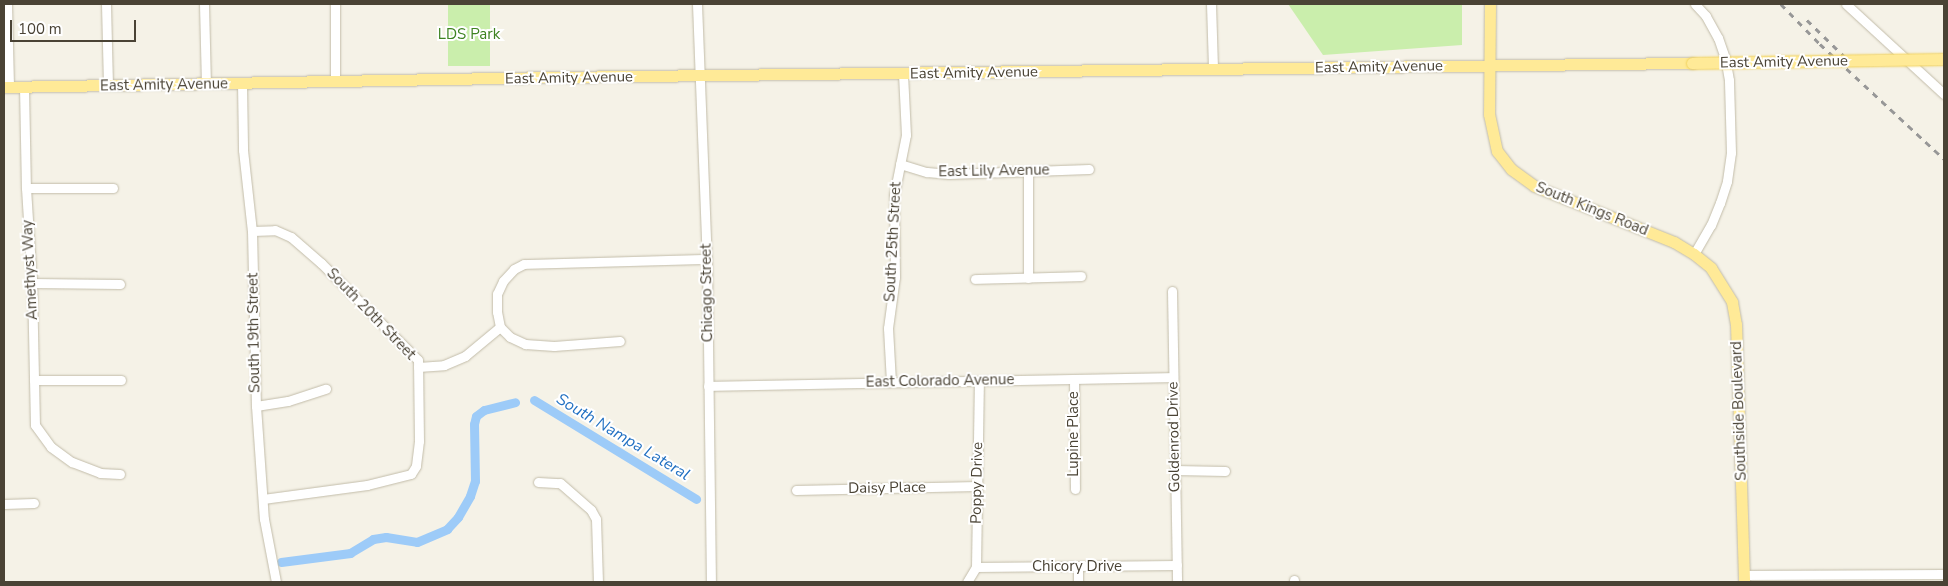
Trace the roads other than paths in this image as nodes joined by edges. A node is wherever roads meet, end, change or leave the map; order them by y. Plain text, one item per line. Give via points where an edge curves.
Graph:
1 (7, 4) edge
2 (106, 4) edge
3 (204, 4) edge
4 (335, 4) edge
5 (697, 4) edge
6 (1211, 4) edge
7 (1490, 4) edge
8 (1695, 4) edge
9 (1846, 4) edge
10 (1944, 59) edge
11 (1488, 65) junction
12 (1212, 68) junction
13 (903, 74) junction
14 (699, 77) junction
15 (336, 81) junction
16 (242, 83) junction
17 (206, 84) junction
18 (108, 86) junction
19 (7, 87) edge
20 (24, 87) junction
21 (1944, 94) edge
22 (900, 164) junction
23 (1090, 169) dead end
24 (1028, 171) junction
25 (26, 188) junction
26 (113, 188) dead end
27 (252, 231) junction
28 (1694, 254) junction
29 (707, 259) junction
30 (1081, 276) dead end
31 (1028, 278) junction
32 (975, 279) dead end
33 (32, 283) junction
34 (120, 284) dead end
35 (1172, 291) dead end
36 (500, 327) junction
37 (620, 341) dead end
38 (418, 368) junction
39 (1173, 377) junction
40 (1074, 379) junction
41 (34, 380) junction
42 (121, 380) dead end
43 (979, 381) junction
44 (890, 382) junction
45 (708, 386) junction
46 (326, 389) dead end
47 (256, 406) junction
48 (1175, 470) junction
49 (1225, 471) dead end
50 (120, 474) dead end
51 (538, 482) dead end
52 (977, 486) junction
53 (1075, 489) dead end
54 (796, 490) dead end
55 (263, 499) junction
56 (34, 503) dead end
57 (4, 504) edge
58 (1177, 566) junction
59 (976, 567) junction
60 (1078, 568) junction
61 (1944, 574) edge
62 (1744, 579) edge
63 (276, 582) edge
64 (598, 582) edge
65 (711, 582) edge
66 (968, 582) edge
67 (1078, 582) edge
68 (1177, 582) edge

1 - 19 street
2 - 18 street
3 - 17 street
4 - 15 street
5 - 14 street, Chicago Street
6 - 12 street
7 - 11 main road, South Kings Road
8 - 28 street via 1706,16 1725,58 1729,80 1731,153 1720,203
9 - 21 street
10 - 11 main road, East Amity Avenue, bridge
11 - 12 main road, East Amity Avenue
11 - 28 main road, South Kings Road via 1492,132 1497,151 1511,169 1534,186 1674,242
12 - 13 main road, East Amity Avenue
13 - 14 main road, East Amity Avenue
13 - 22 street, South 25th Street via 906,135
14 - 15 main road, East Amity Avenue
14 - 29 street, Chicago Street
15 - 16 main road, East Amity Avenue
16 - 17 main road, East Amity Avenue
16 - 27 street, South 19th Street via 243,150
17 - 18 main road, East Amity Avenue
18 - 20 main road, East Amity Avenue
19 - 20 main road, East Amity Avenue
20 - 25 street, Amethyst Way
22 - 24 street, East Lily Avenue via 949,174
22 - 44 street, South 25th Street via 894,195 895,277 888,328
23 - 24 street, East Lily Avenue
24 - 31 street
25 - 26 street
25 - 33 street, Amethyst Way
27 - 38 street, South 20th Street via 275,230 291,237 418,360
27 - 47 street, South 19th Street
28 - 62 main road, Southside Boulevard via 1711,268 1724,286 1732,302 1736,324
29 - 36 street via 524,264 503,281 497,294
29 - 45 street, Chicago Street
30 - 31 street
31 - 32 street
33 - 34 street
33 - 41 street, Amethyst Way
35 - 39 street, Goldenrod Drive
36 - 37 street via 510,337 525,344 554,346
36 - 38 street via 465,356 444,366
38 - 55 street, South 20th Street via 419,441 416,466 411,474 367,485
39 - 40 street, East Colorado Avenue
39 - 48 street, Goldenrod Drive
40 - 43 street, East Colorado Avenue
40 - 53 street, Lupine Place
41 - 42 street
41 - 50 street, Amethyst Way via 35,425 51,447 72,462 100,473
43 - 44 street, East Colorado Avenue
43 - 52 street, Poppy Drive
44 - 45 street, East Colorado Avenue
45 - 65 street, Chicago Street
46 - 47 street via 288,401
47 - 55 street, South 19th Street
48 - 49 street
48 - 58 street, Goldenrod Drive
51 - 64 street via 560,483 596,519
52 - 54 street, Daisy Place
52 - 59 street, Poppy Drive
55 - 63 street, South 19th Street
56 - 57 street
58 - 60 street, Chicory Drive
58 - 68 street, Goldenrod Drive
59 - 60 street, Chicory Drive
59 - 66 street, Poppy Drive
60 - 67 street
61 - 62 street

